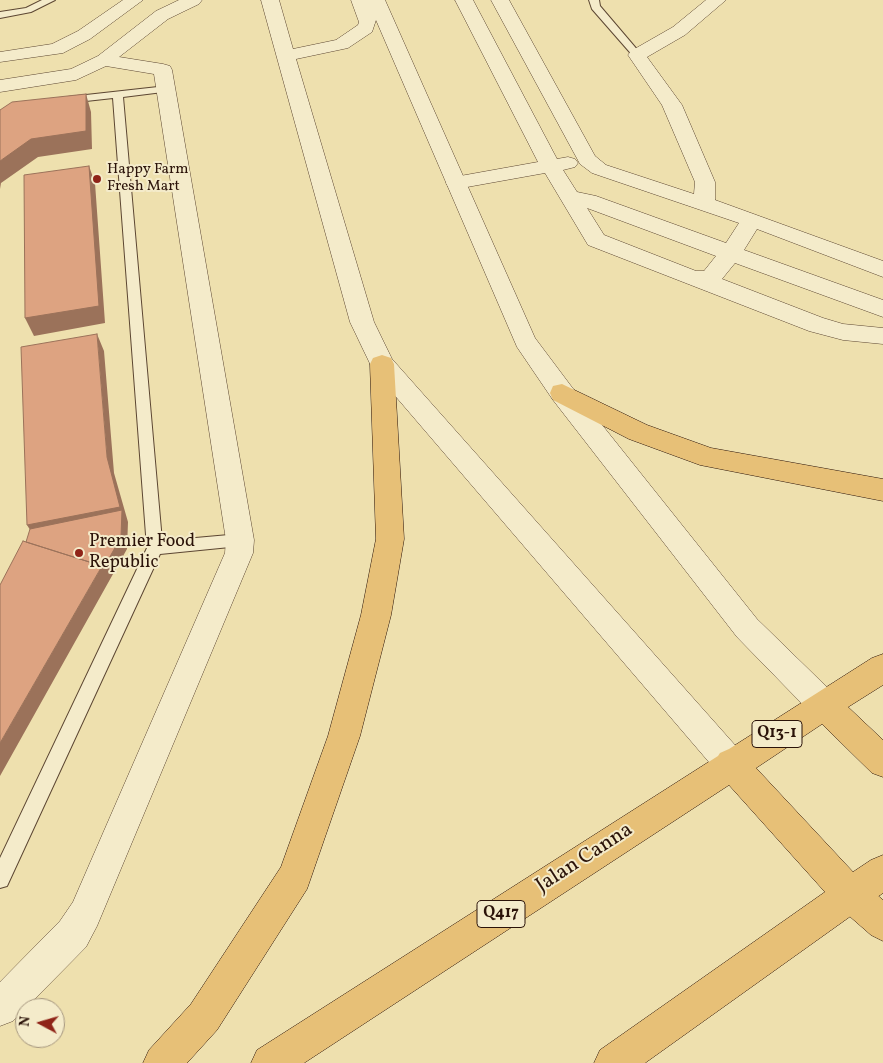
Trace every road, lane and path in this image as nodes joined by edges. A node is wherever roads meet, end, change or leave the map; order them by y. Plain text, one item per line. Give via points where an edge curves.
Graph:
1 (50, 0) edge
2 (134, 0) edge
3 (193, 0) edge
4 (360, 0) edge
5 (376, 0) edge
6 (464, 0) edge
7 (500, 0) edge
8 (594, 0) edge
9 (717, 0) edge
10 (272, 7) edge
11 (0, 16) edge
12 (356, 35) junction
13 (520, 38) junction
14 (486, 42) junction
15 (285, 55) junction
16 (637, 55) junction
17 (0, 57) edge
18 (104, 60) junction
19 (168, 88) junction
20 (5, 90) edge
21 (118, 94) junction
22 (53, 102) edge
23 (547, 159) junction
24 (587, 160) junction
25 (453, 176) junction
26 (570, 198) junction
27 (704, 202) junction
28 (752, 220) junction
29 (731, 252) junction
30 (883, 269) edge
31 (702, 280) junction
32 (883, 309) edge
33 (883, 336) edge
34 (382, 364) junction
35 (562, 393) junction
36 (883, 490) edge
37 (240, 540) junction
38 (155, 548) junction
39 (883, 668) edge
40 (824, 705) junction
41 (883, 762) edge
42 (731, 764) junction
43 (883, 872) edge
44 (0, 879) edge
45 (851, 895) junction
46 (883, 923) edge
47 (0, 1008) edge
48 (162, 1063) edge
49 (270, 1063) edge
50 (613, 1063) edge

1 - 11 lane via 28,10
2 - 17 street via 57,49
3 - 18 street via 162,15
4 - 12 street via 368,22 366,28
5 - 25 street
6 - 14 street
7 - 13 street
8 - 16 lane via 595,7
9 - 16 street via 679,31
10 - 12 street via 302,35 330,39
10 - 15 street
12 - 15 street via 323,50
13 - 14 street
13 - 24 street
14 - 23 street
15 - 34 street via 362,322
16 - 27 street via 672,105 705,182
18 - 19 street via 163,70
18 - 20 street via 76,74
19 - 21 lane
19 - 37 street
21 - 22 lane
21 - 38 lane
23 - 24 street
23 - 25 street
23 - 26 street
24 - 27 street via 600,169
25 - 35 street via 525,341
26 - 29 street via 589,201
26 - 31 street via 596,240
27 - 28 street
28 - 29 street
28 - 30 street
29 - 31 street via 710,279
29 - 32 street
31 - 33 street via 817,325 843,332
34 - 42 street
34 - 48 main road via 390,539 376,615 344,736 295,877 204,1017
35 - 36 main road via 638,432 709,458
35 - 40 street via 747,628
37 - 38 lane
37 - 47 street via 239,553 85,914 73,934
38 - 44 lane
39 - 40 main road, Q13-1
40 - 41 main road
40 - 42 main road, Jalan Canna / Q13-1
42 - 45 main road
42 - 49 main road, Jalan Canna / Q417
43 - 45 main road
45 - 46 main road
45 - 50 main road

